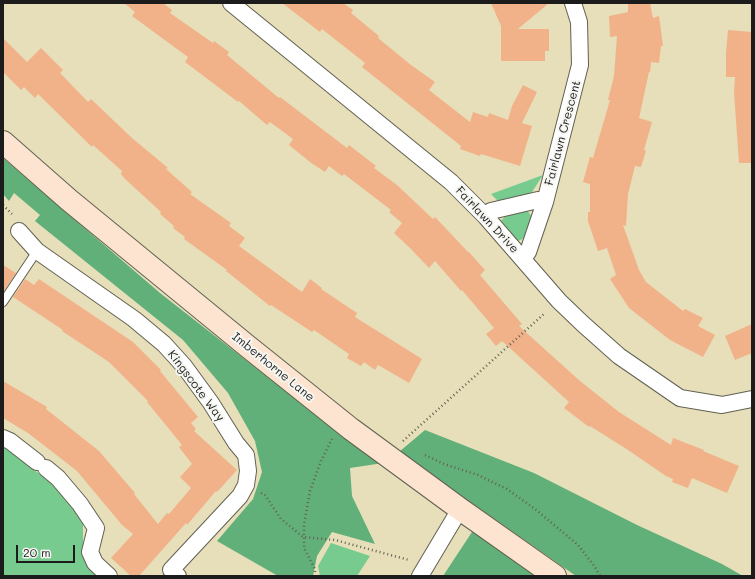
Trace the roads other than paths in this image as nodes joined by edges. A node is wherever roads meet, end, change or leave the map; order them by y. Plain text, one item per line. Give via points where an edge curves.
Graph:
1 (230, 3) edge
2 (574, 3) edge
3 (3, 142) edge
4 (545, 202) junction
5 (486, 217) junction
6 (19, 231) dead end
7 (37, 251) junction
8 (523, 258) junction
9 (3, 302) edge
10 (752, 399) edge
11 (3, 438) edge
12 (460, 509) junction
13 (423, 571) edge
14 (172, 574) edge
15 (109, 576) edge
16 (555, 576) edge

1 - 5 street, Fairlawn Drive via 451,182
2 - 4 street, Fairlawn Crescent via 579,22 580,65
3 - 12 street, Imberhorne Lane via 69,200 246,345 340,420
4 - 5 street via 538,200 492,211
4 - 8 street, Fairlawn Crescent via 528,252
5 - 8 street, Fairlawn Drive
6 - 7 street, Kingscote Way
7 - 9 lane
7 - 14 street, Kingscote Way via 134,319 164,344 207,397 236,444 246,455 246,485 240,496
8 - 10 street, Fairlawn Drive via 559,301 583,324 619,356 680,398 722,405
11 - 15 street via 58,478 80,504 96,528 90,552 95,563
12 - 13 street
12 - 16 street, Imberhorne Lane

